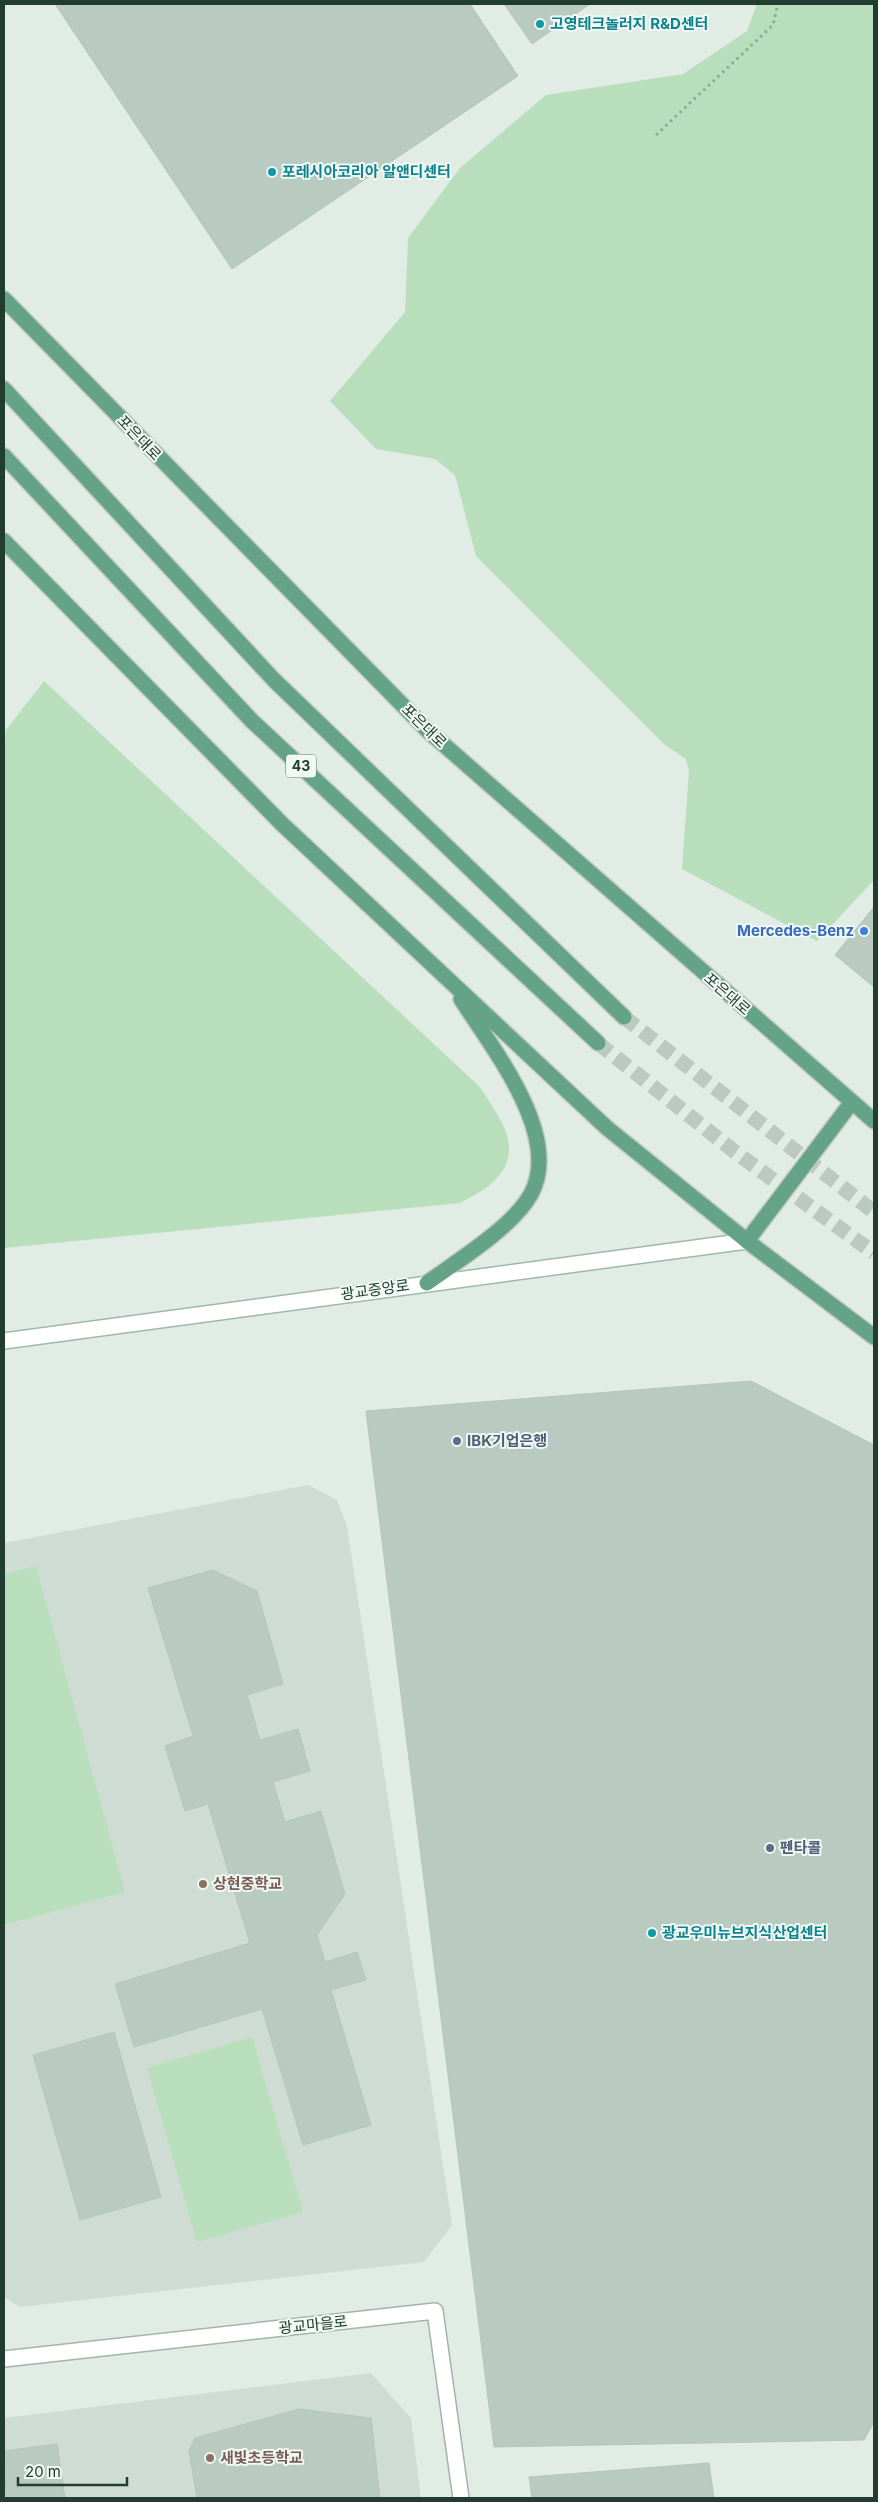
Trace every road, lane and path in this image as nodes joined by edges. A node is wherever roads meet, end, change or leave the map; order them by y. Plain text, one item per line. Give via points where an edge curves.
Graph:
1 (778, 4) edge
2 (656, 135) dead end
3 (5, 300) edge
4 (4, 389) edge
5 (4, 456) edge
6 (4, 541) edge
7 (450, 980) junction
8 (624, 1017) tunnel mouth
9 (598, 1043) tunnel mouth
10 (852, 1102) junction
11 (874, 1121) edge
12 (747, 1241) junction
13 (427, 1283) junction
14 (874, 1337) edge
15 (4, 1341) edge
16 (4, 2359) edge
17 (461, 2498) edge

1 - 2 path via 773,25
3 - 10 main road, 포은대로 via 427,730
4 - 8 main road via 274,680
5 - 9 main road, 43 via 251,720
6 - 7 main road via 282,824
7 - 12 main road via 607,1128
7 - 13 main road via 519,1092 538,1140 538,1169 531,1194 516,1213
10 - 11 main road, 포은대로
10 - 12 main road
12 - 13 main road, 광교중앙로
12 - 14 main road
13 - 15 main road, 광교중앙로
16 - 17 main road, 광교마을로 via 435,2311

